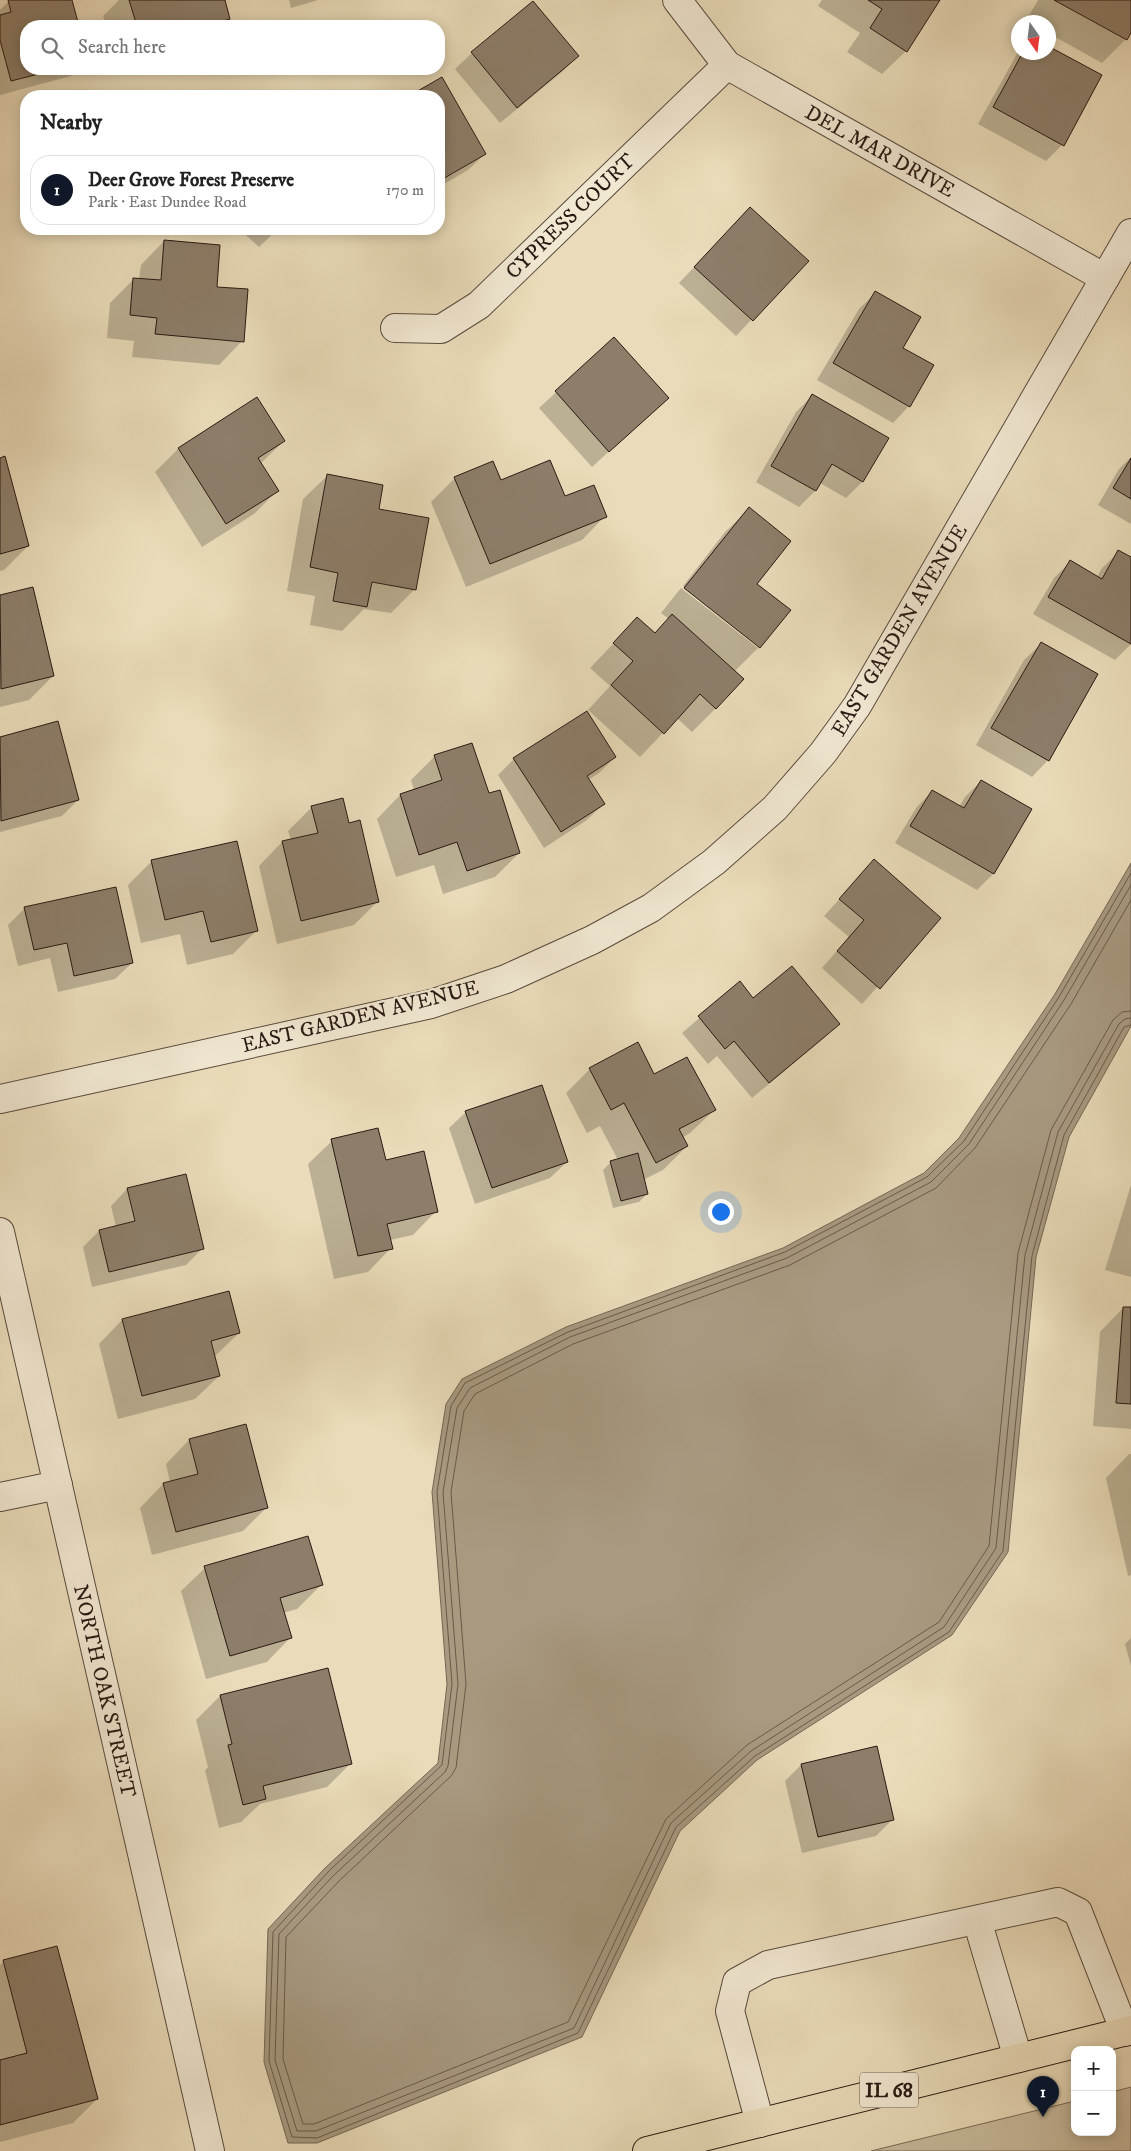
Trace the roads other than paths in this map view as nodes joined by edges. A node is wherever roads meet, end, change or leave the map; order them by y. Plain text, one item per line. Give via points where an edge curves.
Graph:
1 (676, 0) edge
2 (727, 65) junction
3 (1131, 233) edge
4 (1105, 278) junction
5 (395, 328) dead end
6 (0, 1099) edge
7 (0, 1232) edge
8 (58, 1485) junction
9 (0, 1497) edge
10 (977, 1920) junction
11 (1128, 2031) edge
12 (1018, 2058) junction
13 (760, 2122) junction
14 (210, 2151) edge
15 (647, 2151) edge

1 - 2 street, DEL MAR DRIVE
2 - 4 street, DEL MAR DRIVE
2 - 5 street, CYPRESS COURT via 479,305 440,329
3 - 4 street, EAST GARDEN AVENUE
4 - 6 street, EAST GARDEN AVENUE via 857,706 823,753 775,808 714,862 651,908 592,940 506,979 431,1004
7 - 8 street, NORTH OAK STREET
8 - 9 street
8 - 14 street, NORTH OAK STREET
10 - 11 street via 1058,1902 1078,1912
10 - 12 street
10 - 13 street via 768,1966 737,1982 730,2011
11 - 12 main road, IL 68
12 - 13 main road, IL 68
13 - 15 main road, IL 68

